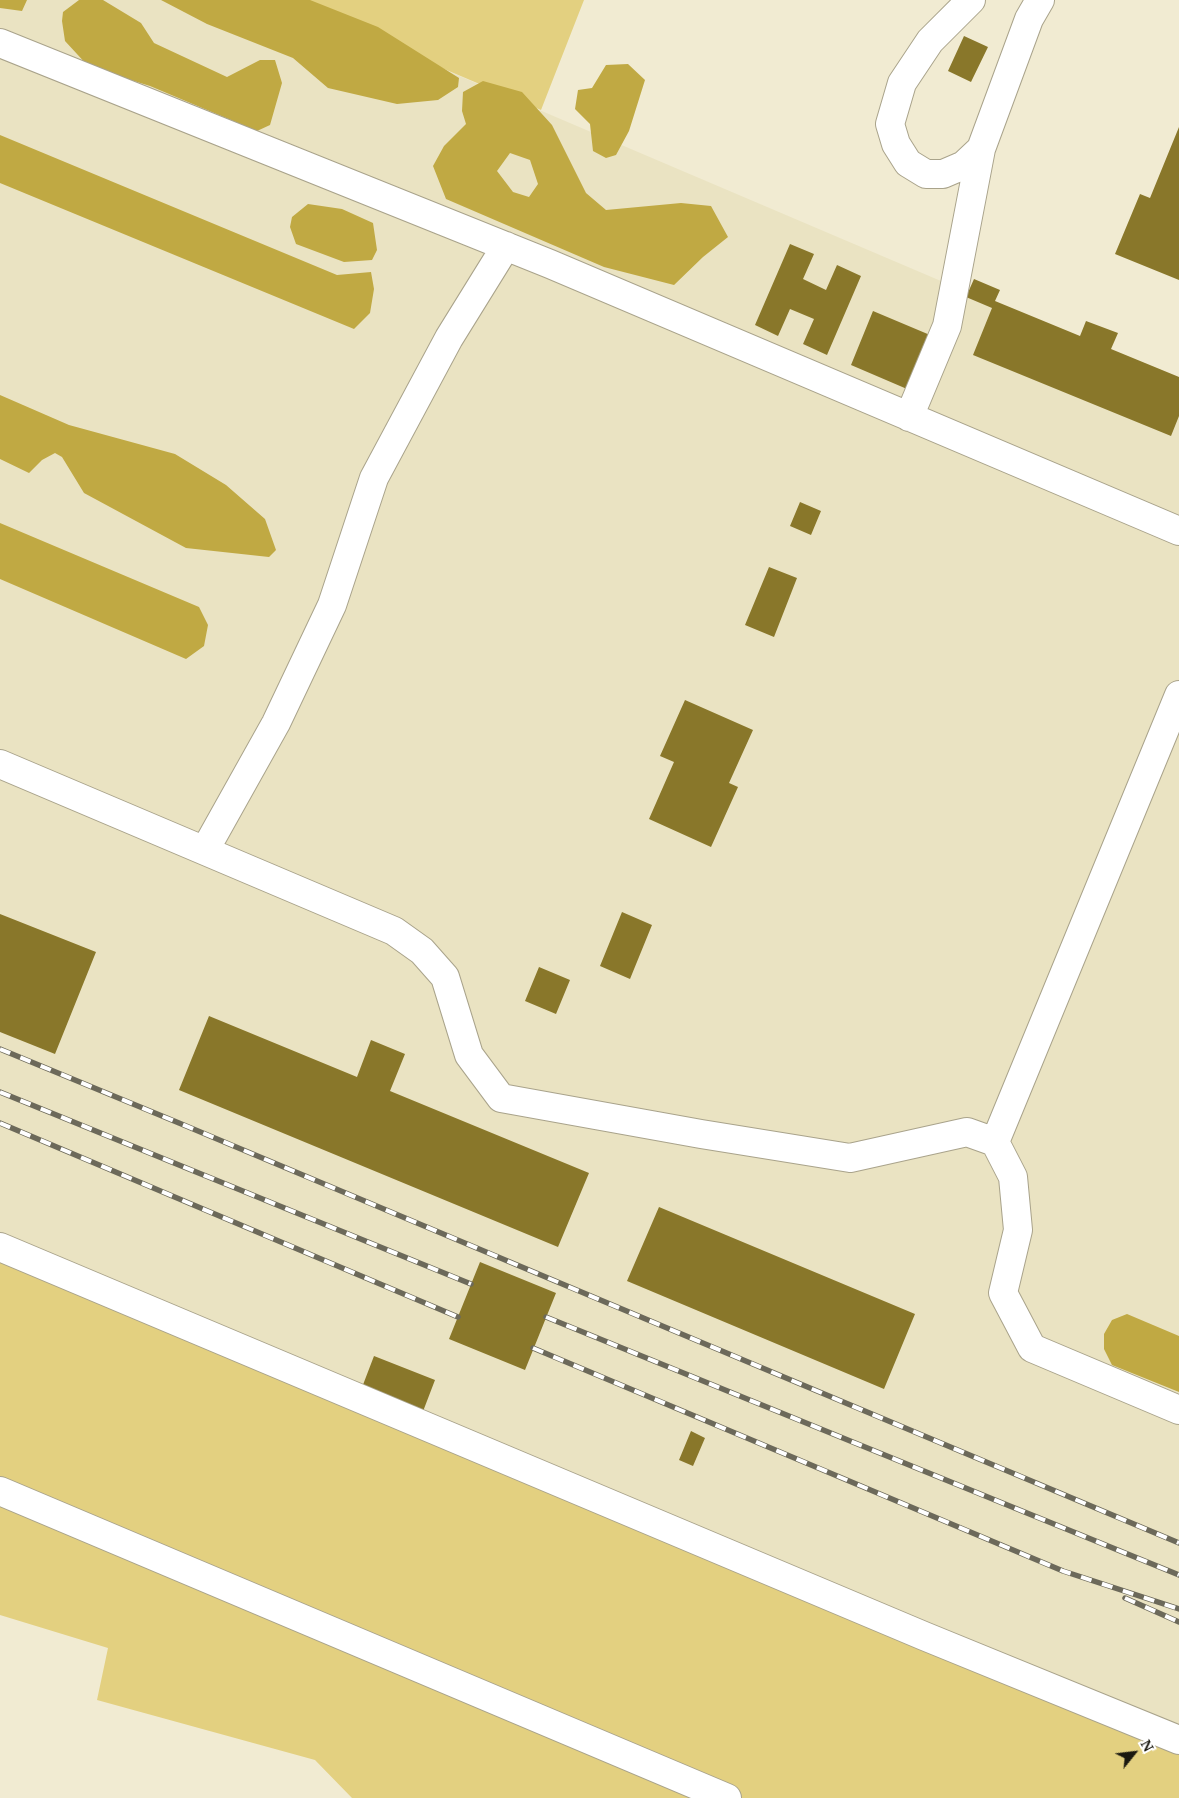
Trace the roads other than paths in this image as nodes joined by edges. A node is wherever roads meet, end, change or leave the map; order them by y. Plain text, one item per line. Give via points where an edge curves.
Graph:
1 (971, 0) edge
2 (1040, 0) edge
3 (0, 43) edge
4 (981, 148) junction
5 (506, 246) junction
6 (909, 416) junction
7 (1179, 531) edge
8 (1179, 695) edge
9 (0, 764) edge
10 (205, 850) junction
11 (994, 1142) junction
12 (0, 1247) edge
13 (1179, 1410) edge
14 (0, 1491) edge
15 (1179, 1740) edge
16 (727, 1798) edge

1 - 4 street via 930,41 902,83 890,124 896,144 908,163 926,174 943,174 964,165
2 - 4 street via 1029,19
3 - 5 street
4 - 6 street via 947,326
5 - 6 street
5 - 10 street via 449,338 374,478 332,605 276,723
6 - 7 street
8 - 11 street
9 - 10 street
10 - 11 street via 394,931 422,950 445,977 468,1055 501,1098 850,1158 967,1132
11 - 13 street via 1013,1177 1018,1230 1003,1294 1032,1348
12 - 15 street
14 - 16 street

